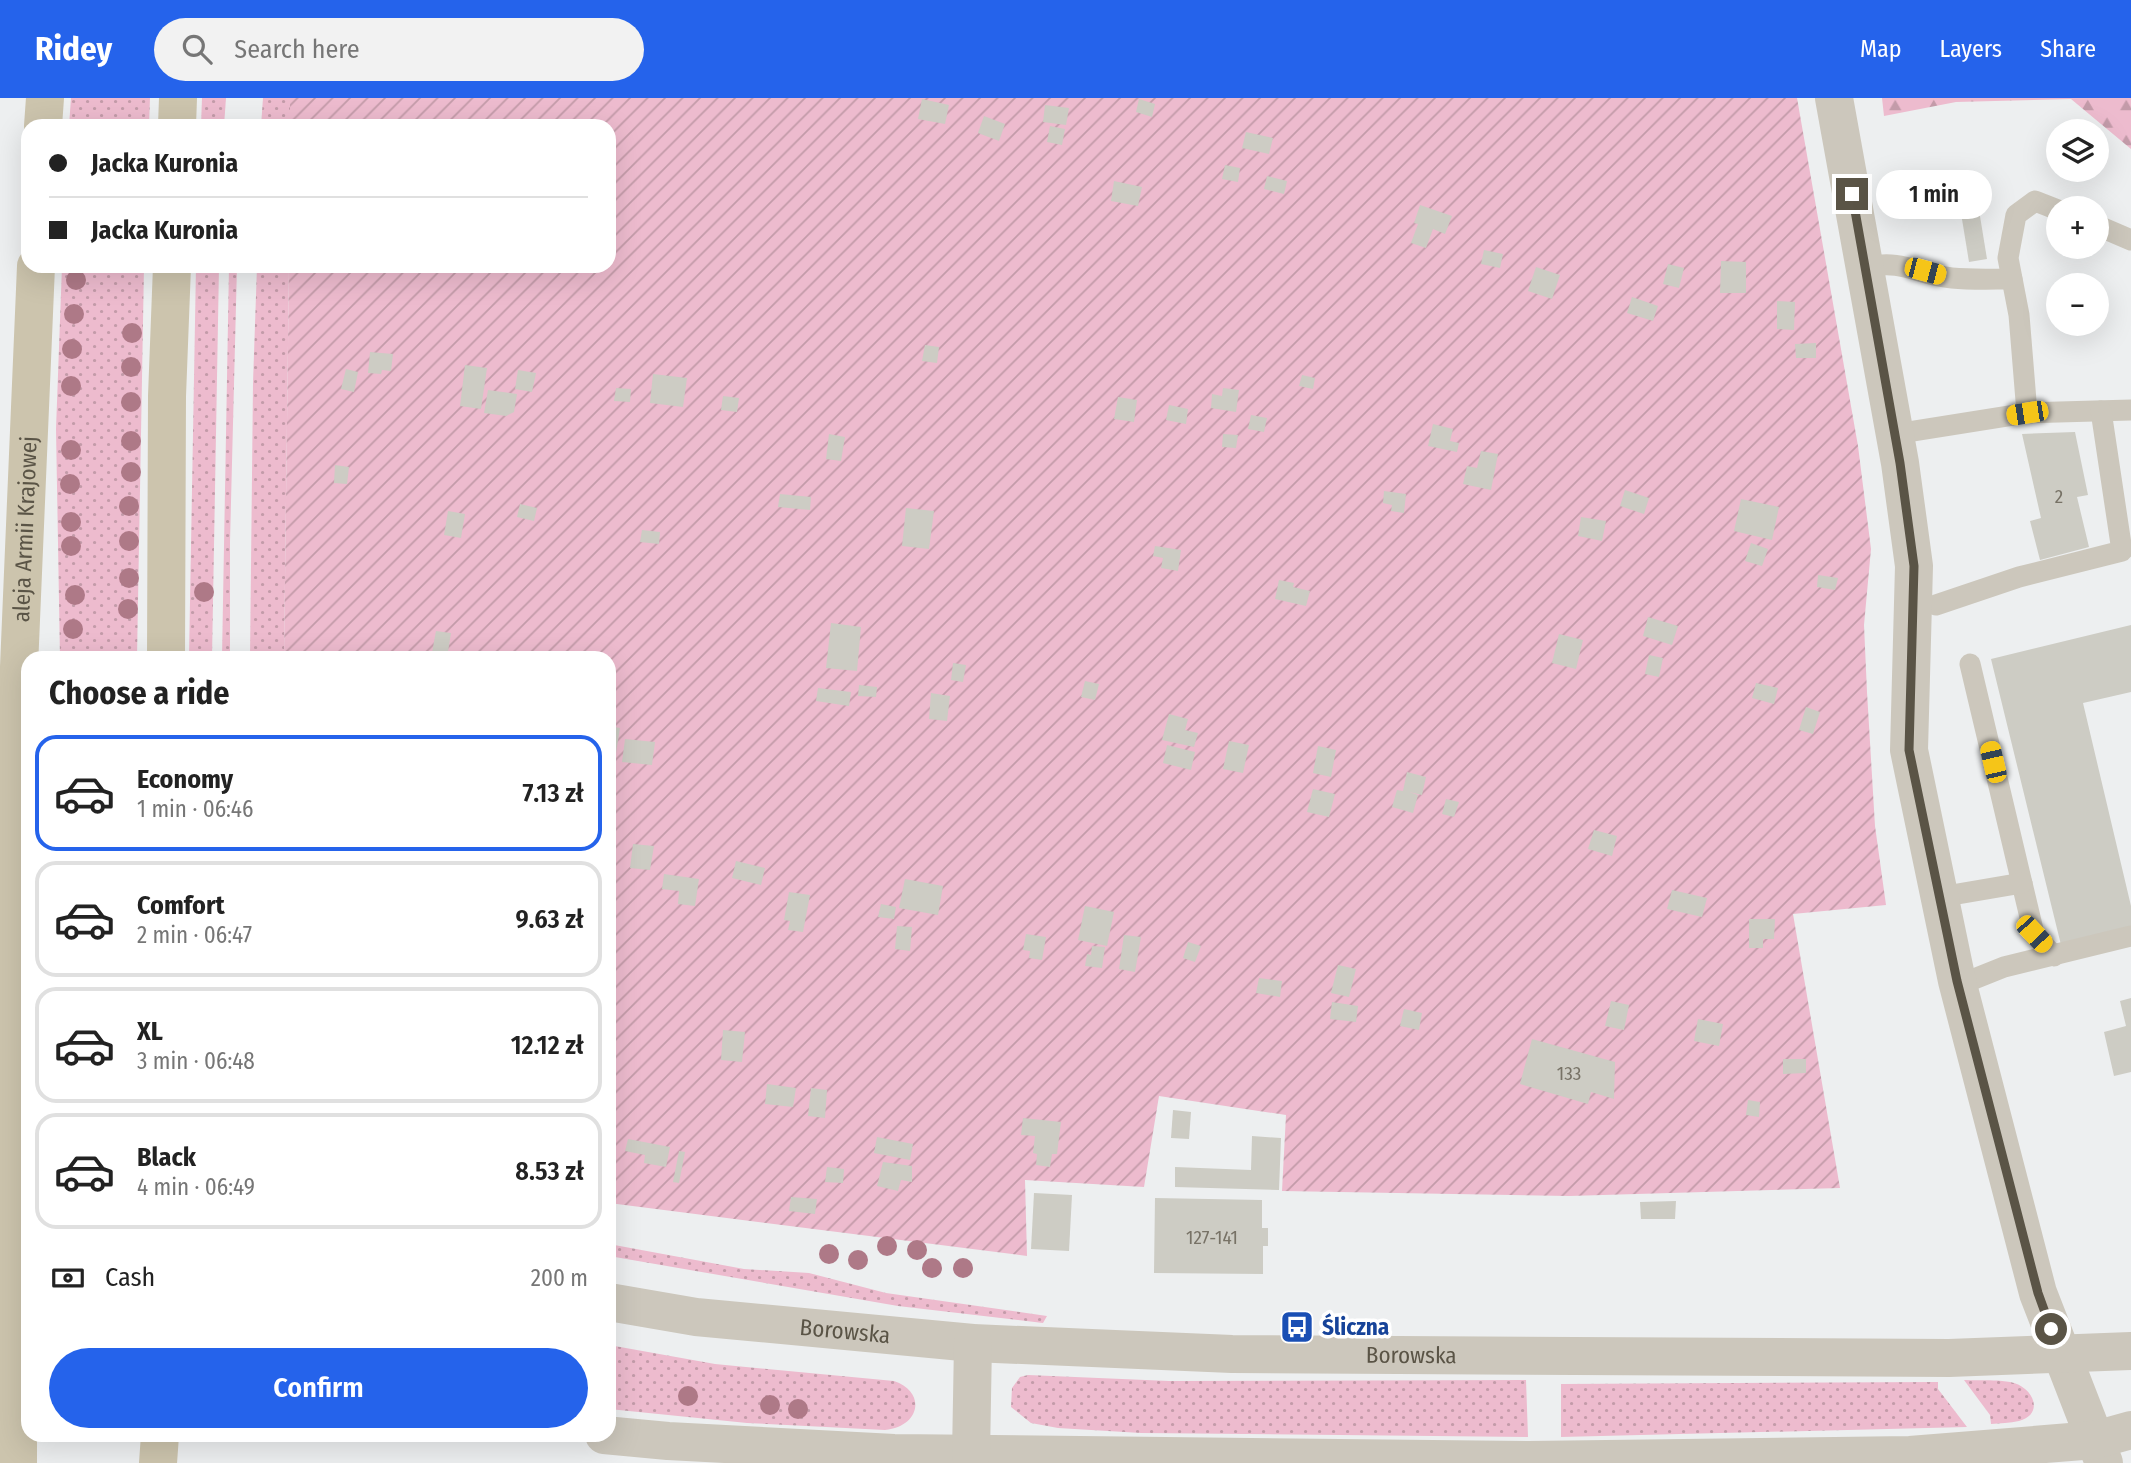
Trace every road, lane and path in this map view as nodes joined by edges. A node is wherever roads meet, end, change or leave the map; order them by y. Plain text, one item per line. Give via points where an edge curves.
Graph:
1 (45, 98) edge
2 (178, 98) edge
3 (1835, 98) edge
4 (44, 119) edge
5 (177, 119) edge
6 (2046, 205) edge
7 (2109, 231) edge
8 (2131, 240) edge
9 (1866, 267) junction
10 (36, 273) edge
11 (172, 273) edge
12 (2012, 279) junction
13 (2131, 410) edge
14 (2101, 411) junction
15 (2027, 413) junction
16 (1895, 434) junction
17 (1936, 605) dead end
18 (166, 651) edge
19 (1970, 664) dead end
20 (2022, 883) junction
21 (1940, 898) junction
22 (2131, 936) edge
23 (2054, 956) junction
24 (1957, 981) junction
25 (15, 1203) edge
26 (616, 1303) edge
27 (973, 1343) junction
28 (16, 1349) edge
29 (2131, 1351) edge
30 (2061, 1354) junction
31 (2131, 1430) edge
32 (616, 1438) edge
33 (160, 1442) edge
34 (2099, 1452) edge
35 (971, 1459) edge
36 (1904, 1459) edge
37 (1151, 1460) edge
38 (18, 1463) edge
39 (158, 1463) edge

1 - 4 main road
2 - 5 main road
3 - 9 street
6 - 12 lane via 2035,201 2016,215 2008,258
7 - 8 lane
9 - 12 lane via 1893,264 1950,278
9 - 16 street
10 - 25 main road, aleja Armii Krajowej via 19,667
11 - 18 main road
12 - 15 lane
13 - 14 lane
14 - 15 lane
14 - 17 lane via 2122,551
15 - 16 lane
16 - 21 street via 1914,566 1909,750
19 - 20 lane
20 - 21 lane
20 - 23 lane via 2034,934
21 - 24 street
22 - 23 lane
23 - 24 lane
24 - 30 street via 2038,1293
25 - 28 main road, aleja Armii Krajowej
26 - 27 street, Borowska via 696,1317
27 - 30 street, Borowska via 1314,1355 1949,1358
27 - 35 street
28 - 38 main road, aleja Armii Krajowej
29 - 30 street, Borowska
30 - 34 street
31 - 34 street
32 - 35 street via 668,1451 894,1453
33 - 39 main road
34 - 36 street
35 - 37 street
36 - 37 street

